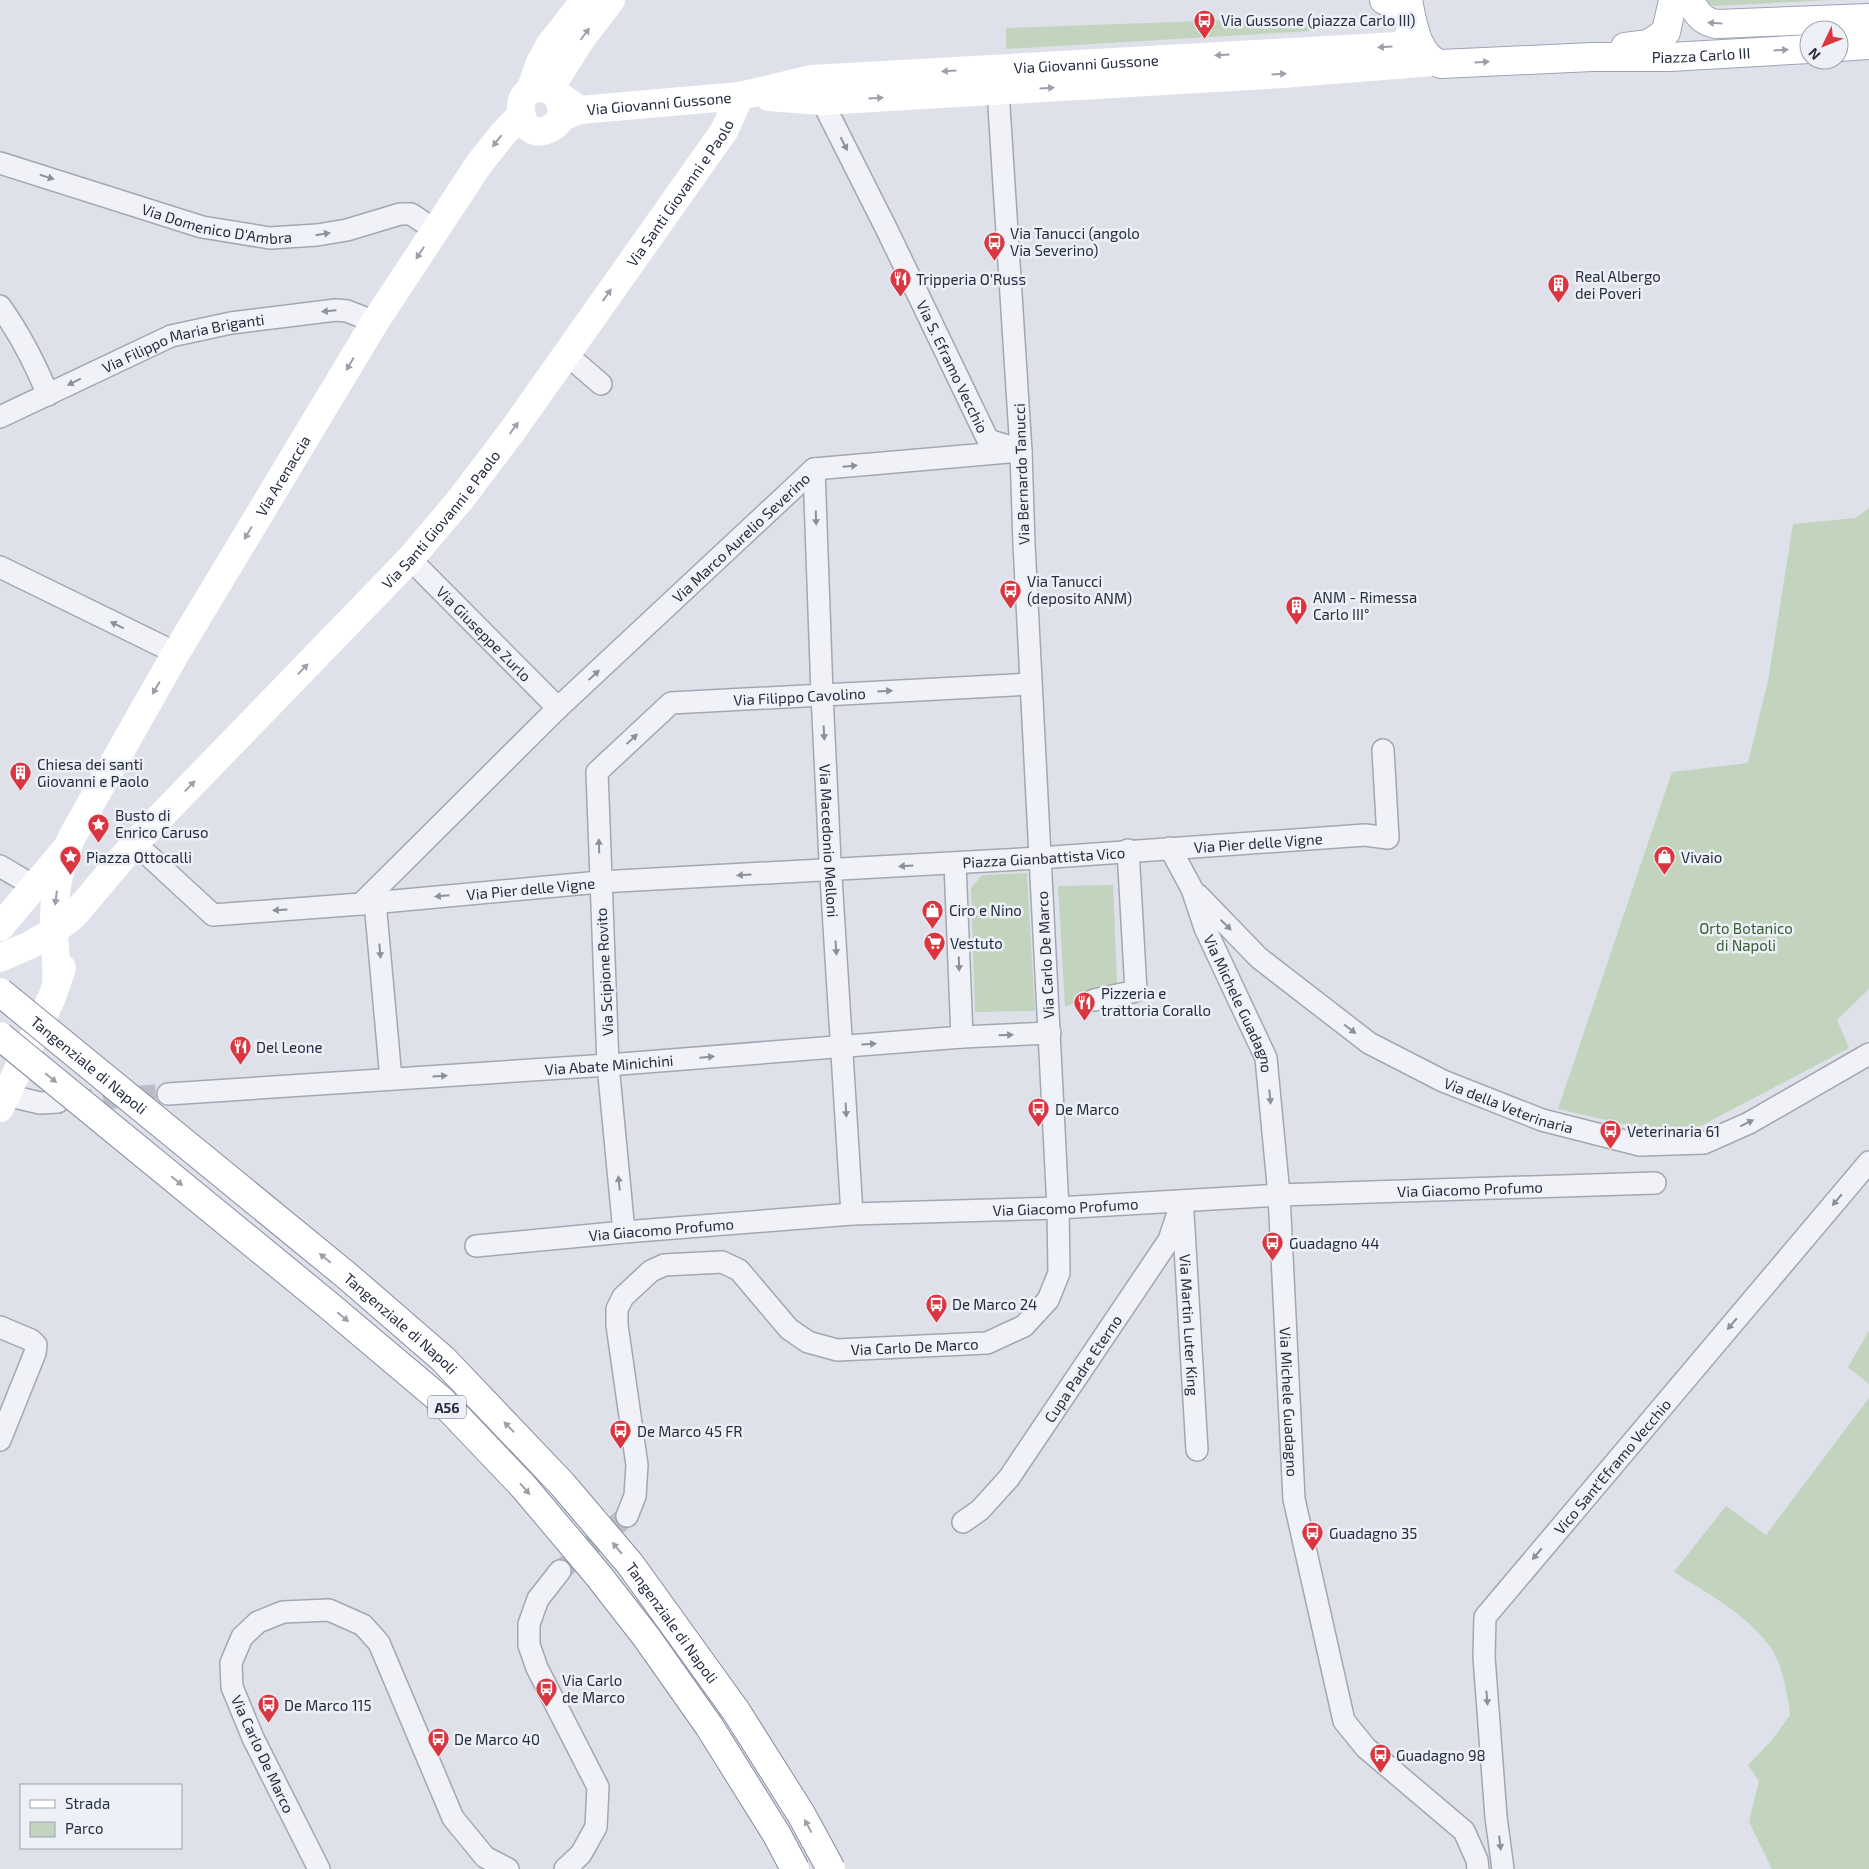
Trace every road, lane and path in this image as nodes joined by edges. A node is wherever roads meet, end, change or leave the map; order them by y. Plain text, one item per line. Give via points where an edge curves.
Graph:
1 (585, 0) edge
2 (612, 0) edge
3 (1384, 0) edge
4 (1673, 0) edge
5 (1689, 0) edge
6 (1410, 8) edge
7 (1869, 18) edge
8 (1869, 45) edge
9 (1849, 46) edge
10 (1799, 50) edge
11 (569, 57) junction
12 (1592, 57) junction
13 (1433, 62) junction
14 (998, 79) junction
15 (740, 96) junction
16 (822, 101) junction
17 (555, 104) junction
18 (0, 163) edge
19 (435, 230) junction
20 (0, 306) edge
21 (375, 322) junction
22 (566, 354) junction
23 (600, 384) dead end
24 (48, 395) junction
25 (0, 417) edge
26 (1021, 451) junction
27 (814, 469) junction
28 (410, 559) junction
29 (0, 568) edge
30 (176, 653) junction
31 (1031, 684) junction
32 (822, 694) junction
33 (558, 708) junction
34 (1383, 750) dead end
35 (597, 772) joint
36 (135, 843) junction
37 (1170, 848) junction
38 (65, 850) junction
39 (1128, 850) junction
40 (1039, 858) junction
41 (954, 863) junction
42 (0, 866) edge
43 (830, 871) junction
44 (600, 882) junction
45 (34, 886) junction
46 (1192, 890) junction
47 (88, 900) junction
48 (368, 903) junction
49 (0, 927) edge
50 (54, 931) junction
51 (0, 958) edge
52 (56, 985) junction
53 (0, 992) edge
54 (1094, 1000) dead end
55 (1050, 1033) junction
56 (0, 1036) edge
57 (962, 1037) junction
58 (843, 1046) junction
59 (1869, 1054) edge
60 (608, 1065) junction
61 (391, 1079) junction
62 (168, 1094) tunnel mouth
63 (3, 1102) edge
64 (58, 1102) tunnel mouth
65 (1869, 1162) edge
66 (1655, 1183) dead end
67 (1279, 1195) junction
68 (1182, 1200) junction
69 (1058, 1208) junction
70 (852, 1214) junction
71 (624, 1232) junction
72 (476, 1246) dead end
73 (0, 1327) edge
74 (0, 1440) edge
75 (1197, 1450) dead end
76 (627, 1516) tunnel mouth
77 (962, 1522) dead end
78 (560, 1571) tunnel mouth
79 (320, 1869) edge
80 (508, 1869) edge
81 (565, 1869) edge
82 (795, 1869) edge
83 (831, 1869) edge
84 (1478, 1869) edge
85 (1503, 1869) edge

1 - 17 main road, Via Arenaccia via 549,46 539,65
11 -> 2 main road, Via Arenaccia
3 - 6 main road
4 - 12 main road, Piazza Carlo III via 1666,32 1657,40
7 -> 5 main road, Piazza Carlo III via 1717,24 1703,20
6 - 13 main road via 1425,54
6 -> 14 main road, Via Giovanni Gussone via 1411,32 1405,43 1398,46
8 - 9 main road
12 -> 10 main road, Piazza Carlo III via 1670,57
11 - 17 main road, Via Arenaccia
11 - 17 main road via 576,82
13 -> 12 main road, Piazza Carlo III
14 -> 13 main road, Via Giovanni Gussone via 1283,74
14 -> 15 main road, Via Giovanni Gussone via 812,79
16 -> 14 main road, Via Giovanni Gussone
14 - 26 street, Via Bernardo Tanucci
15 - 16 main road, Via Giovanni Gussone
15 - 17 main road, Via Giovanni Gussone
22 -> 15 main road, Via Santi Giovanni e Paolo via 724,131
16 -> 26 street, Via S. Eframo Vecchio via 988,440
17 -> 19 main road, Via Arenaccia via 502,135
18 -> 19 street, Via Domenico D'Ambra via 202,226 270,238 317,236 400,214 411,214
19 -> 21 main road, Via Arenaccia
20 - 24 street via 17,330
21 -> 24 street, Via Filippo Maria Briganti via 336,310 275,316 171,336
21 -> 30 main road, Via Arenaccia
22 - 23 street
28 -> 22 main road, Via Santi Giovanni e Paolo via 460,500
24 - 25 street, Via Filippo Maria Briganti
27 -> 26 street, Via Marco Aurelio Severino
26 - 31 street, Via Bernardo Tanucci
27 -> 32 street, Via Macedonio Melloni
33 -> 27 street, Via Marco Aurelio Severino
28 - 33 street, Via Giuseppe Zurlo
36 -> 28 main road, Via Santi Giovanni e Paolo
30 -> 29 street
30 -> 38 main road, Via Arenaccia
32 -> 31 street, Via Filippo Cavolino
31 - 40 street, Via Bernardo Tanucci
35 -> 32 street, Via Filippo Cavolino via 671,702
32 -> 43 street, Via Macedonio Melloni
33 - 48 street, Via Marco Aurelio Severino
34 - 37 street, Via Pier delle Vigne via 1388,838 1365,835
44 -> 35 street, Via Scipione Rovito
36 - 47 main road, Via Santi Giovanni e Paolo
48 -> 36 street, Via Pier delle Vigne via 213,915
37 - 39 street, Via Pier delle Vigne
37 - 46 street
38 - 45 main road
38 -> 50 main road via 56,897
39 - 40 street, Piazza Gianbattista Vico
39 - 54 street, Piazza Gianbattista Vico via 1136,991
40 - 41 street, Piazza Gianbattista Vico
40 - 55 street, Via Carlo De Marco
41 -> 43 street, Via Pier delle Vigne
41 -> 57 street
42 - 45 street
43 -> 44 street, Via Pier delle Vigne
43 -> 58 street, Via Macedonio Melloni
44 -> 48 street, Via Pier delle Vigne
44 - 60 street, Via Scipione Rovito
45 - 49 main road
46 -> 59 street, Via della Veterinaria via 1259,958 1369,1044 1442,1081 1542,1120 1640,1145 1704,1143 1749,1123
46 -> 67 street, Via Michele Guadagno via 1205,928 1266,1058
47 - 50 main road
47 - 52 main road
48 -> 61 street
50 - 51 main road
50 - 52 main road
52 - 63 main road
83 -> 53 main road, Tangenziale di Napoli, bridge via 736,1711 678,1628 630,1564 550,1471 443,1359 346,1275
57 -> 55 street, Via Abate Minichini
55 - 69 street, Via Carlo De Marco
56 -> 82 main road, Tangenziale di Napoli / A56, bridge via 435,1395 503,1465 598,1575 647,1638 709,1726
58 -> 57 street, Via Abate Minichini
60 -> 58 street, Via Abate Minichini
58 -> 70 street, Via Macedonio Melloni
61 -> 60 street, Via Abate Minichini
71 -> 60 street, Via Scipione Rovito
61 - 62 street, Via Abate Minichini
63 - 64 street
65 -> 85 street, Vico Sant'Eframo Vecchio via 1485,1617 1484,1657
66 - 67 street, Via Giacomo Profumo
67 - 68 street, Via Giacomo Profumo
67 - 84 street, Via Michele Guadagno via 1294,1499 1344,1721 1366,1748 1464,1831
68 - 69 street, Via Giacomo Profumo
68 - 75 street, Via Martin Luter King
68 - 77 street, Cupa Padre Eterno via 1169,1240 1009,1478 980,1510
69 - 70 street, Via Giacomo Profumo
69 - 76 street, Via Carlo De Marco via 1059,1273 1048,1300 1024,1326 987,1343 836,1350 808,1342 788,1328 739,1270 722,1262 664,1265 651,1271 623,1297 617,1309 637,1466 636,1496
70 - 71 street, Via Giacomo Profumo
71 - 72 street, Via Giacomo Profumo
73 - 74 street via 36,1345
78 - 81 street via 538,1598 529,1624 529,1645 537,1668 598,1787 596,1827 580,1854
79 - 80 street, Via Carlo De Marco via 232,1688 231,1664 242,1637 258,1622 283,1612 329,1610 363,1625 379,1643 453,1818 485,1857

